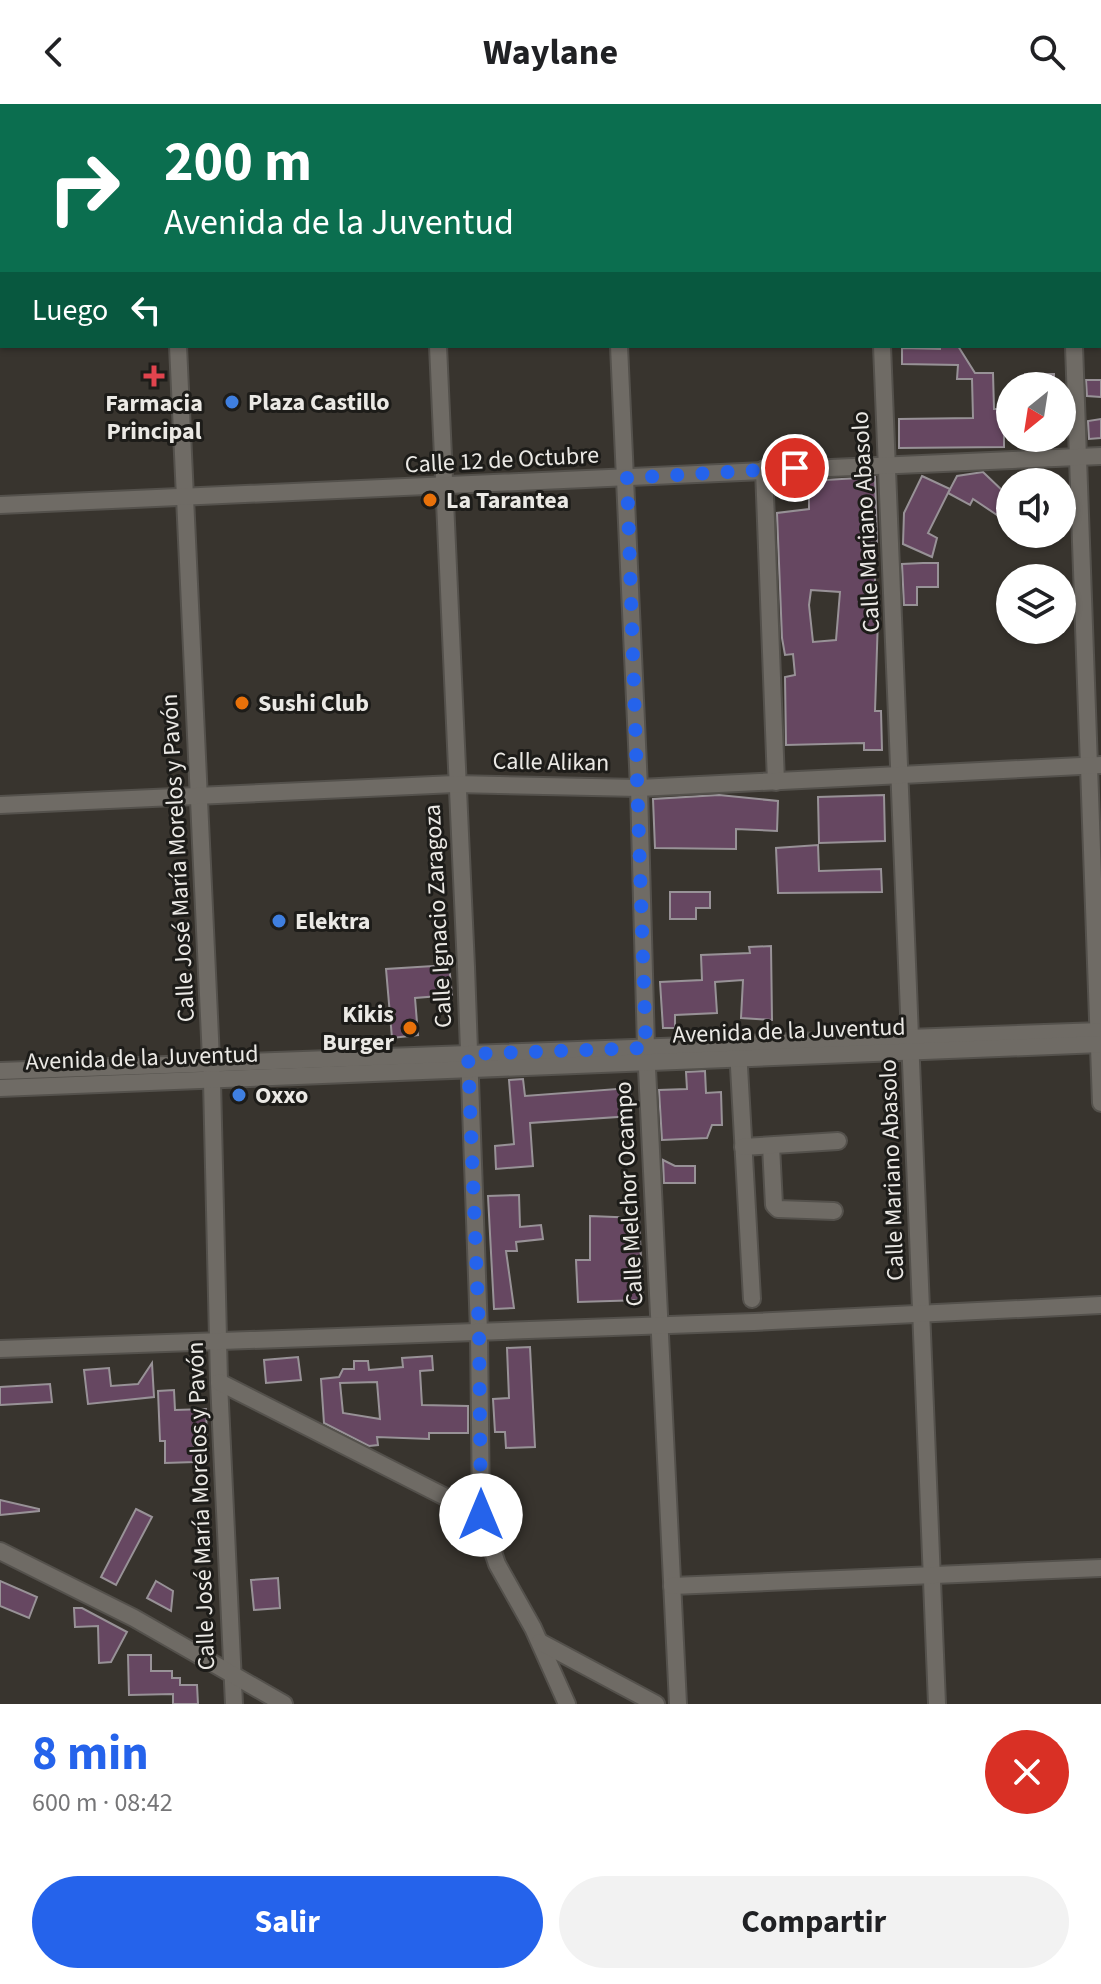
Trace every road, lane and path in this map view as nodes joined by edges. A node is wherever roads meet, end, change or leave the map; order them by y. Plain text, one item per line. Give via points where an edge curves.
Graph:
1 (178, 348) edge
2 (438, 348) edge
3 (619, 348) edge
4 (882, 348) edge
5 (1074, 348) edge
6 (1101, 456) edge
7 (1080, 457) junction
8 (888, 463) junction
9 (764, 469) junction
10 (627, 478) junction
11 (444, 486) junction
12 (185, 496) junction
13 (0, 505) edge
14 (1095, 765) edge
15 (901, 777) junction
16 (776, 782) junction
17 (455, 784) junction
18 (639, 788) junction
19 (200, 794) junction
20 (0, 805) edge
21 (1099, 1038) edge
22 (911, 1045) junction
23 (738, 1051) junction
24 (646, 1055) junction
25 (468, 1061) junction
26 (0, 1071) edge
27 (212, 1072) junction
28 (0, 1088) edge
29 (1101, 1103) edge
30 (838, 1141) dead end
31 (771, 1146) junction
32 (743, 1147) junction
33 (834, 1211) dead end
34 (752, 1299) dead end
35 (1101, 1305) edge
36 (922, 1313) junction
37 (660, 1326) junction
38 (479, 1332) junction
39 (218, 1340) junction
40 (0, 1349) edge
41 (219, 1382) junction
42 (481, 1515) junction
43 (0, 1551) edge
44 (1101, 1568) edge
45 (933, 1574) junction
46 (672, 1586) junction
47 (540, 1642) junction
48 (232, 1673) junction
49 (234, 1704) edge
50 (284, 1704) edge
51 (567, 1704) edge
52 (656, 1704) edge
53 (678, 1704) edge
54 (937, 1704) edge

1 - 12 street, Calle José María Morelos y Pavón
2 - 11 street, Calle Ignacio Zaragoza
3 - 10 street, Calle Melchor Ocampo
4 - 8 street, Calle Mariano Abasolo
5 - 7 street
6 - 7 street, Calle 12 de Octubre
7 - 8 street, Calle 12 de Octubre
7 - 14 street
8 - 9 street, Calle 12 de Octubre
8 - 15 street, Calle Mariano Abasolo
9 - 10 street, Calle 12 de Octubre
9 - 16 street
10 - 11 street, Calle 12 de Octubre
10 - 18 street, Calle Melchor Ocampo
11 - 12 street, Calle 12 de Octubre
11 - 17 street, Calle Ignacio Zaragoza
12 - 13 street, Calle 12 de Octubre
12 - 19 street, Calle José María Morelos y Pavón
14 - 15 street, Calle Alikan
14 - 21 street
15 - 16 street, Calle Alikan
15 - 22 street, Calle Mariano Abasolo
16 - 18 street, Calle Alikan
17 - 18 street, Calle Alikan
17 - 19 street, Calle Alikan
17 - 25 street, Calle Ignacio Zaragoza
18 - 24 street, Calle Melchor Ocampo
19 - 20 street, Calle Alikan
19 - 27 street, Calle José María Morelos y Pavón
21 - 22 street, Avenida de la Juventud
21 - 29 street
22 - 23 street, Avenida de la Juventud
22 - 36 street, Calle Mariano Abasolo
23 - 24 street, Avenida de la Juventud
23 - 32 street
24 - 25 street, Avenida de la Juventud
24 - 37 street, Calle Melchor Ocampo
25 - 27 street, Avenida de la Juventud
25 - 38 street, Calle Ignacio Zaragoza
26 - 27 street, Avenida de la Juventud
27 - 28 street, Avenida de la Juventud
27 - 39 street, Calle José María Morelos y Pavón
30 - 31 street
31 - 32 street
31 - 33 street via 774,1205
32 - 34 street
35 - 36 street
36 - 37 street
36 - 45 street, Calle Mariano Abasolo
37 - 38 street
37 - 46 street, Calle Melchor Ocampo
38 - 39 street
38 - 42 street, Calle Ignacio Zaragoza
39 - 40 street
39 - 41 street, Calle José María Morelos y Pavón
41 - 42 street
41 - 48 street, Calle José María Morelos y Pavón
42 - 47 street, Calle Ignacio Zaragoza via 497,1564
43 - 48 street
44 - 45 street
45 - 46 street
45 - 54 street, Calle Mariano Abasolo
46 - 53 street, Calle Melchor Ocampo
47 - 51 street, Calle Ignacio Zaragoza
47 - 52 street
48 - 49 street, Calle José María Morelos y Pavón
48 - 50 street

